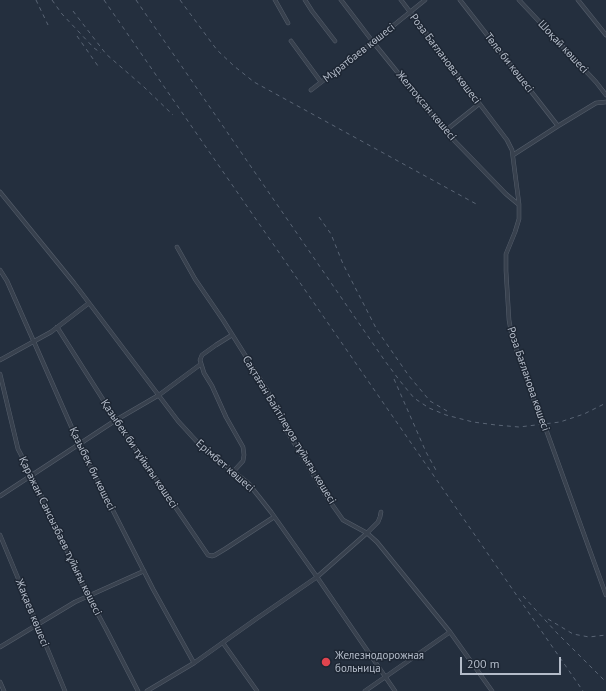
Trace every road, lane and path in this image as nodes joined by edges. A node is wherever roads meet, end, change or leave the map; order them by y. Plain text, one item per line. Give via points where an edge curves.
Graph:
1 (282, 0) edge
2 (305, 0) edge
3 (341, 0) edge
4 (401, 0) edge
5 (425, 0) edge
6 (460, 0) edge
7 (519, 0) edge
8 (578, 0) edge
9 (276, 2) edge
10 (410, 12) junction
11 (288, 23) dead end
12 (606, 35) edge
13 (292, 41) dead end
14 (335, 41) dead end
15 (373, 42) junction
16 (322, 82) junction
17 (311, 90) dead end
18 (606, 95) edge
19 (606, 102) edge
20 (479, 104) junction
21 (558, 126) junction
22 (445, 131) junction
23 (513, 155) junction
24 (1, 195) edge
25 (519, 204) junction
26 (177, 247) dead end
27 (0, 270) edge
28 (89, 304) junction
29 (57, 327) junction
30 (232, 335) junction
31 (34, 342) junction
32 (0, 360) edge
33 (201, 364) junction
34 (0, 374) edge
35 (159, 395) junction
36 (116, 420) junction
37 (79, 444) junction
38 (233, 472) junction
39 (32, 476) junction
40 (0, 496) edge
41 (381, 512) dead end
42 (274, 516) junction
43 (367, 533) junction
44 (0, 535) edge
45 (144, 570) junction
46 (317, 577) junction
47 (606, 595) edge
48 (88, 596) junction
49 (37, 625) junction
50 (450, 632) junction
51 (223, 642) junction
52 (0, 647) edge
53 (194, 663) junction
54 (385, 677) junction
55 (0, 682) edge
56 (4, 691) edge
57 (65, 691) edge
58 (138, 691) edge
59 (147, 691) edge
60 (257, 691) edge
61 (365, 691) edge
62 (395, 691) edge
63 (492, 691) edge

1 - 9 street
2 - 14 street
3 - 15 street, Желтоқсан көшесі
4 - 10 street, Роза Бағланова көшесі
5 - 10 street, Мұратбаев көшесі
6 - 21 street, Төле би көшесі
7 - 18 street, Шоқай көшесі
8 - 12 street
9 - 11 street
10 - 15 street, Мұратбаев көшесі
10 - 20 street, Роза Бағланова көшесі
13 - 16 street
15 - 16 street, Мұратбаев көшесі
15 - 22 street, Желтоқсан көшесі
16 - 17 street, Мұратбаев көшесі
19 - 21 street via 596,103
20 - 22 street
20 - 23 street, Роза Бағланова көшесі via 507,140
21 - 23 street
22 - 25 street, Желтоқсан көшесі via 506,194
23 - 25 street, Роза Бағланова көшесі
24 - 28 street, Ерімбет көшесі
25 - 47 street, Роза Бағланова көшесі via 519,219 506,254 510,326 537,410
26 - 30 street, Сақтаған Байтілеуов тұйығы көшесі
27 - 31 street, Қазыбек би көшесі
28 - 29 street
28 - 35 street, Ерімбет көшесі
29 - 31 street
29 - 36 street, Қазыбек би тұйығы көшесі
30 - 33 street via 202,355
30 - 43 street, Сақтаған Байтілеуов тұйығы көшесі via 267,390 284,426 326,496 343,520
31 - 32 street
31 - 37 street, Қазыбек би көшесі
33 - 35 street
33 - 38 street via 243,447 243,461
34 - 39 street, Қаражан Сансызбаев тұйығы көшесі via 18,449
35 - 36 street
35 - 38 street, Ерімбет көшесі via 200,445
36 - 37 street
36 - 42 street, Қазыбек би тұйығы көшесі via 208,555 215,555 234,544
37 - 39 street
37 - 45 street, Қазыбек би көшесі
38 - 42 street, Ерімбет көшесі via 248,483
39 - 40 street
39 - 48 street, Қаражан Сансызбаев тұйығы көшесі
41 - 43 street via 378,522
42 - 46 street, Ерімбет көшесі
43 - 46 street
43 - 50 street, Сақтаған Байтілеуов тұйығы көшесі via 386,552
44 - 49 street, Жақаев көшесі
45 - 48 street
45 - 53 street, Қазыбек би көшесі
46 - 51 street
46 - 54 street, Ерімбет көшесі
48 - 49 street
48 - 58 street, Қаражан Сансызбаев тұйығы көшесі
49 - 52 street
49 - 57 street, Жақаев көшесі
50 - 54 street
50 - 63 street, Сақтаған Байтілеуов тұйығы көшесі
51 - 53 street
51 - 60 street
53 - 59 street
54 - 61 street
54 - 62 street, Ерімбет көшесі
55 - 56 street

